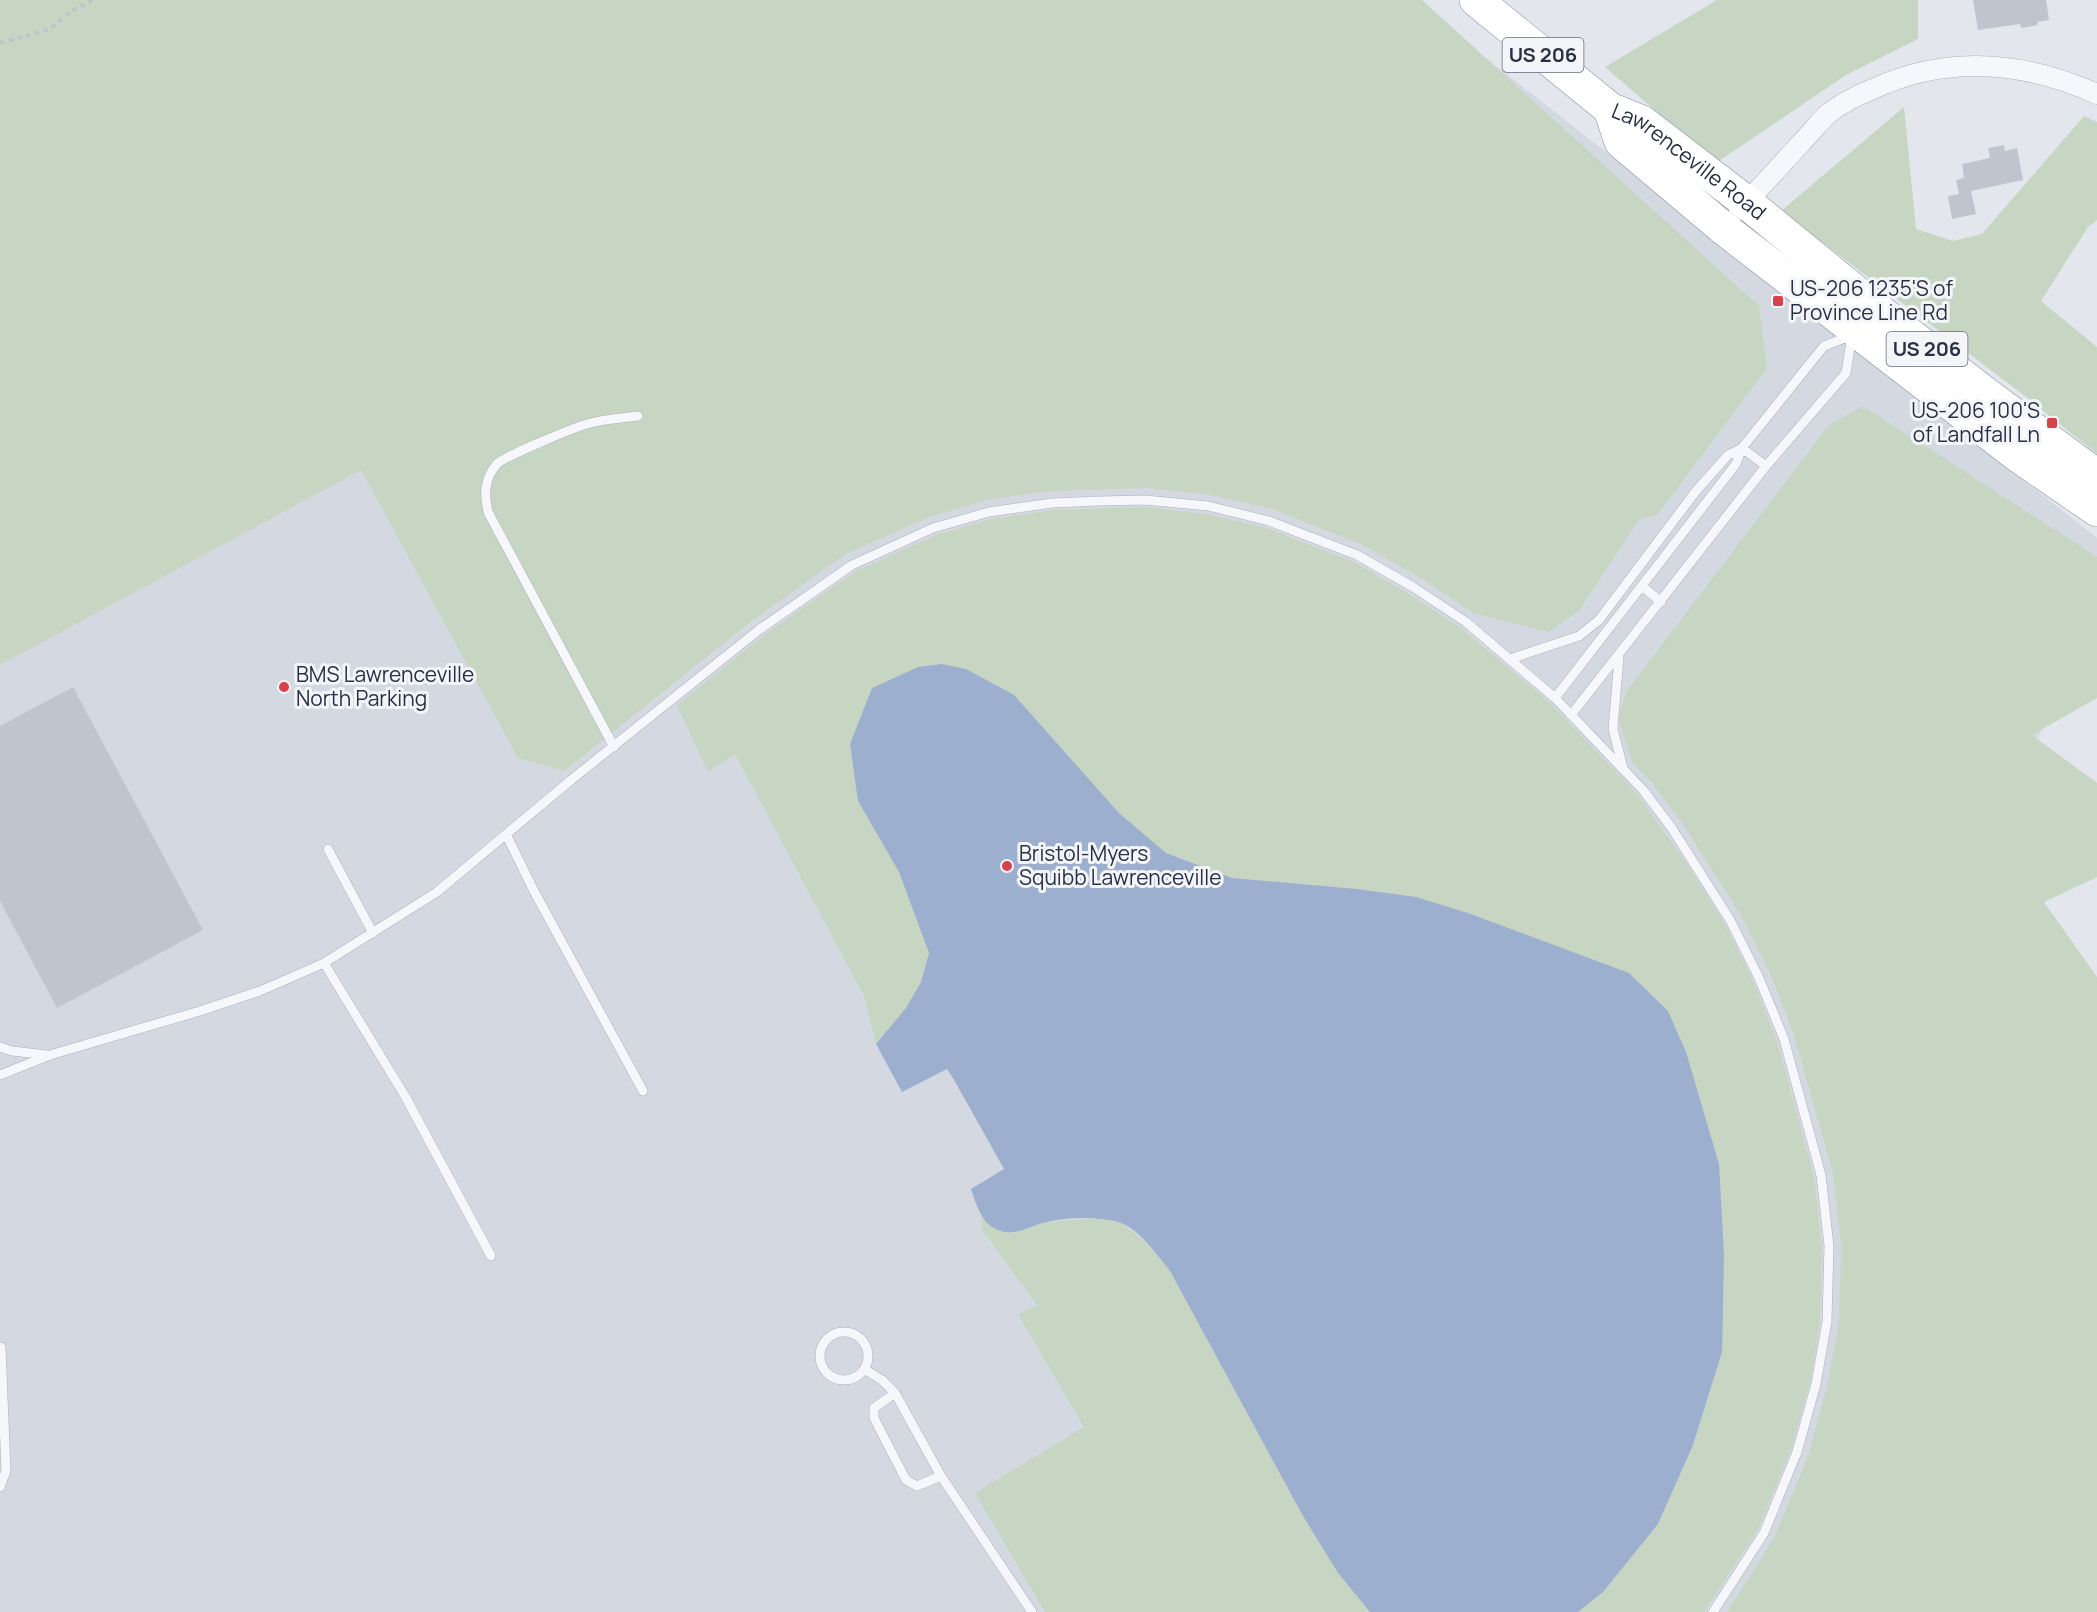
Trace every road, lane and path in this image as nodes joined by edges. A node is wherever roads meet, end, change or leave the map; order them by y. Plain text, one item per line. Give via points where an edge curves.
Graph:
1 (92, 0) edge
2 (1476, 0) edge
3 (0, 43) edge
4 (2097, 94) edge
5 (1610, 109) junction
6 (1746, 202) junction
7 (1723, 228) junction
8 (1861, 322) junction
9 (638, 416) dead end
10 (1742, 448) junction
11 (1766, 466) junction
12 (2097, 476) edge
13 (2097, 510) edge
14 (1642, 586) junction
15 (1661, 602) junction
16 (1619, 656) junction
17 (1509, 659) junction
18 (1555, 698) junction
19 (1572, 715) junction
20 (614, 747) junction
21 (1624, 770) junction
22 (506, 834) junction
23 (328, 849) dead end
24 (373, 933) junction
25 (324, 963) junction
26 (0, 1047) edge
27 (50, 1055) junction
28 (0, 1075) edge
29 (643, 1091) dead end
30 (491, 1256) dead end
31 (1, 1347) edge
32 (864, 1369) junction
33 (895, 1393) junction
34 (941, 1476) junction
35 (0, 1487) edge
36 (1032, 1612) edge
37 (1713, 1612) edge

1 - 3 path via 52,27
2 - 5 highway, US 206
4 - 6 street via 2060,79 1987,65 1931,70 1887,82 1829,114
5 - 6 highway, Lawrenceville Road / US 206 via 1642,123
5 - 7 highway, Lawrenceville Road via 1621,142
6 - 7 street
6 - 8 highway, Lawrenceville Road / US 206
7 - 8 highway, Lawrenceville Road
8 - 10 lane via 1824,346
8 - 11 lane via 1846,373
8 - 12 highway, Lawrenceville Road / US 206 via 1982,391
8 - 13 highway, Lawrenceville Road via 2017,455
9 - 20 lane via 588,423 513,455 498,463 488,478 484,495 488,512
10 - 11 lane
10 - 14 lane via 1736,464
10 - 17 lane via 1728,455 1696,491 1599,620 1579,636
11 - 15 lane
14 - 15 lane
14 - 18 lane
15 - 16 lane
16 - 19 lane
16 - 21 lane via 1613,729
17 - 18 lane
17 - 20 lane via 1466,622 1413,587 1357,555 1269,521 1208,507 1145,500 1052,503 989,512 933,528 852,565 760,629
18 - 19 lane
19 - 21 lane
20 - 22 lane
21 - 37 lane via 1696,864 1759,978 1784,1039 1802,1102 1821,1175 1829,1246 1827,1321 1816,1384 1797,1452 1764,1533
22 - 24 lane via 436,892
22 - 29 lane
23 - 24 lane
24 - 25 lane
25 - 27 lane via 260,991
25 - 30 lane via 405,1096
26 - 27 lane
27 - 28 lane
31 - 35 lane via 6,1471
32 - 32 lane via 869,1353 859,1336 843,1331 826,1340 820,1359 831,1376 850,1379
32 - 33 lane
33 - 34 lane
33 - 34 lane via 874,1408 874,1418 906,1480 917,1486
34 - 36 lane

